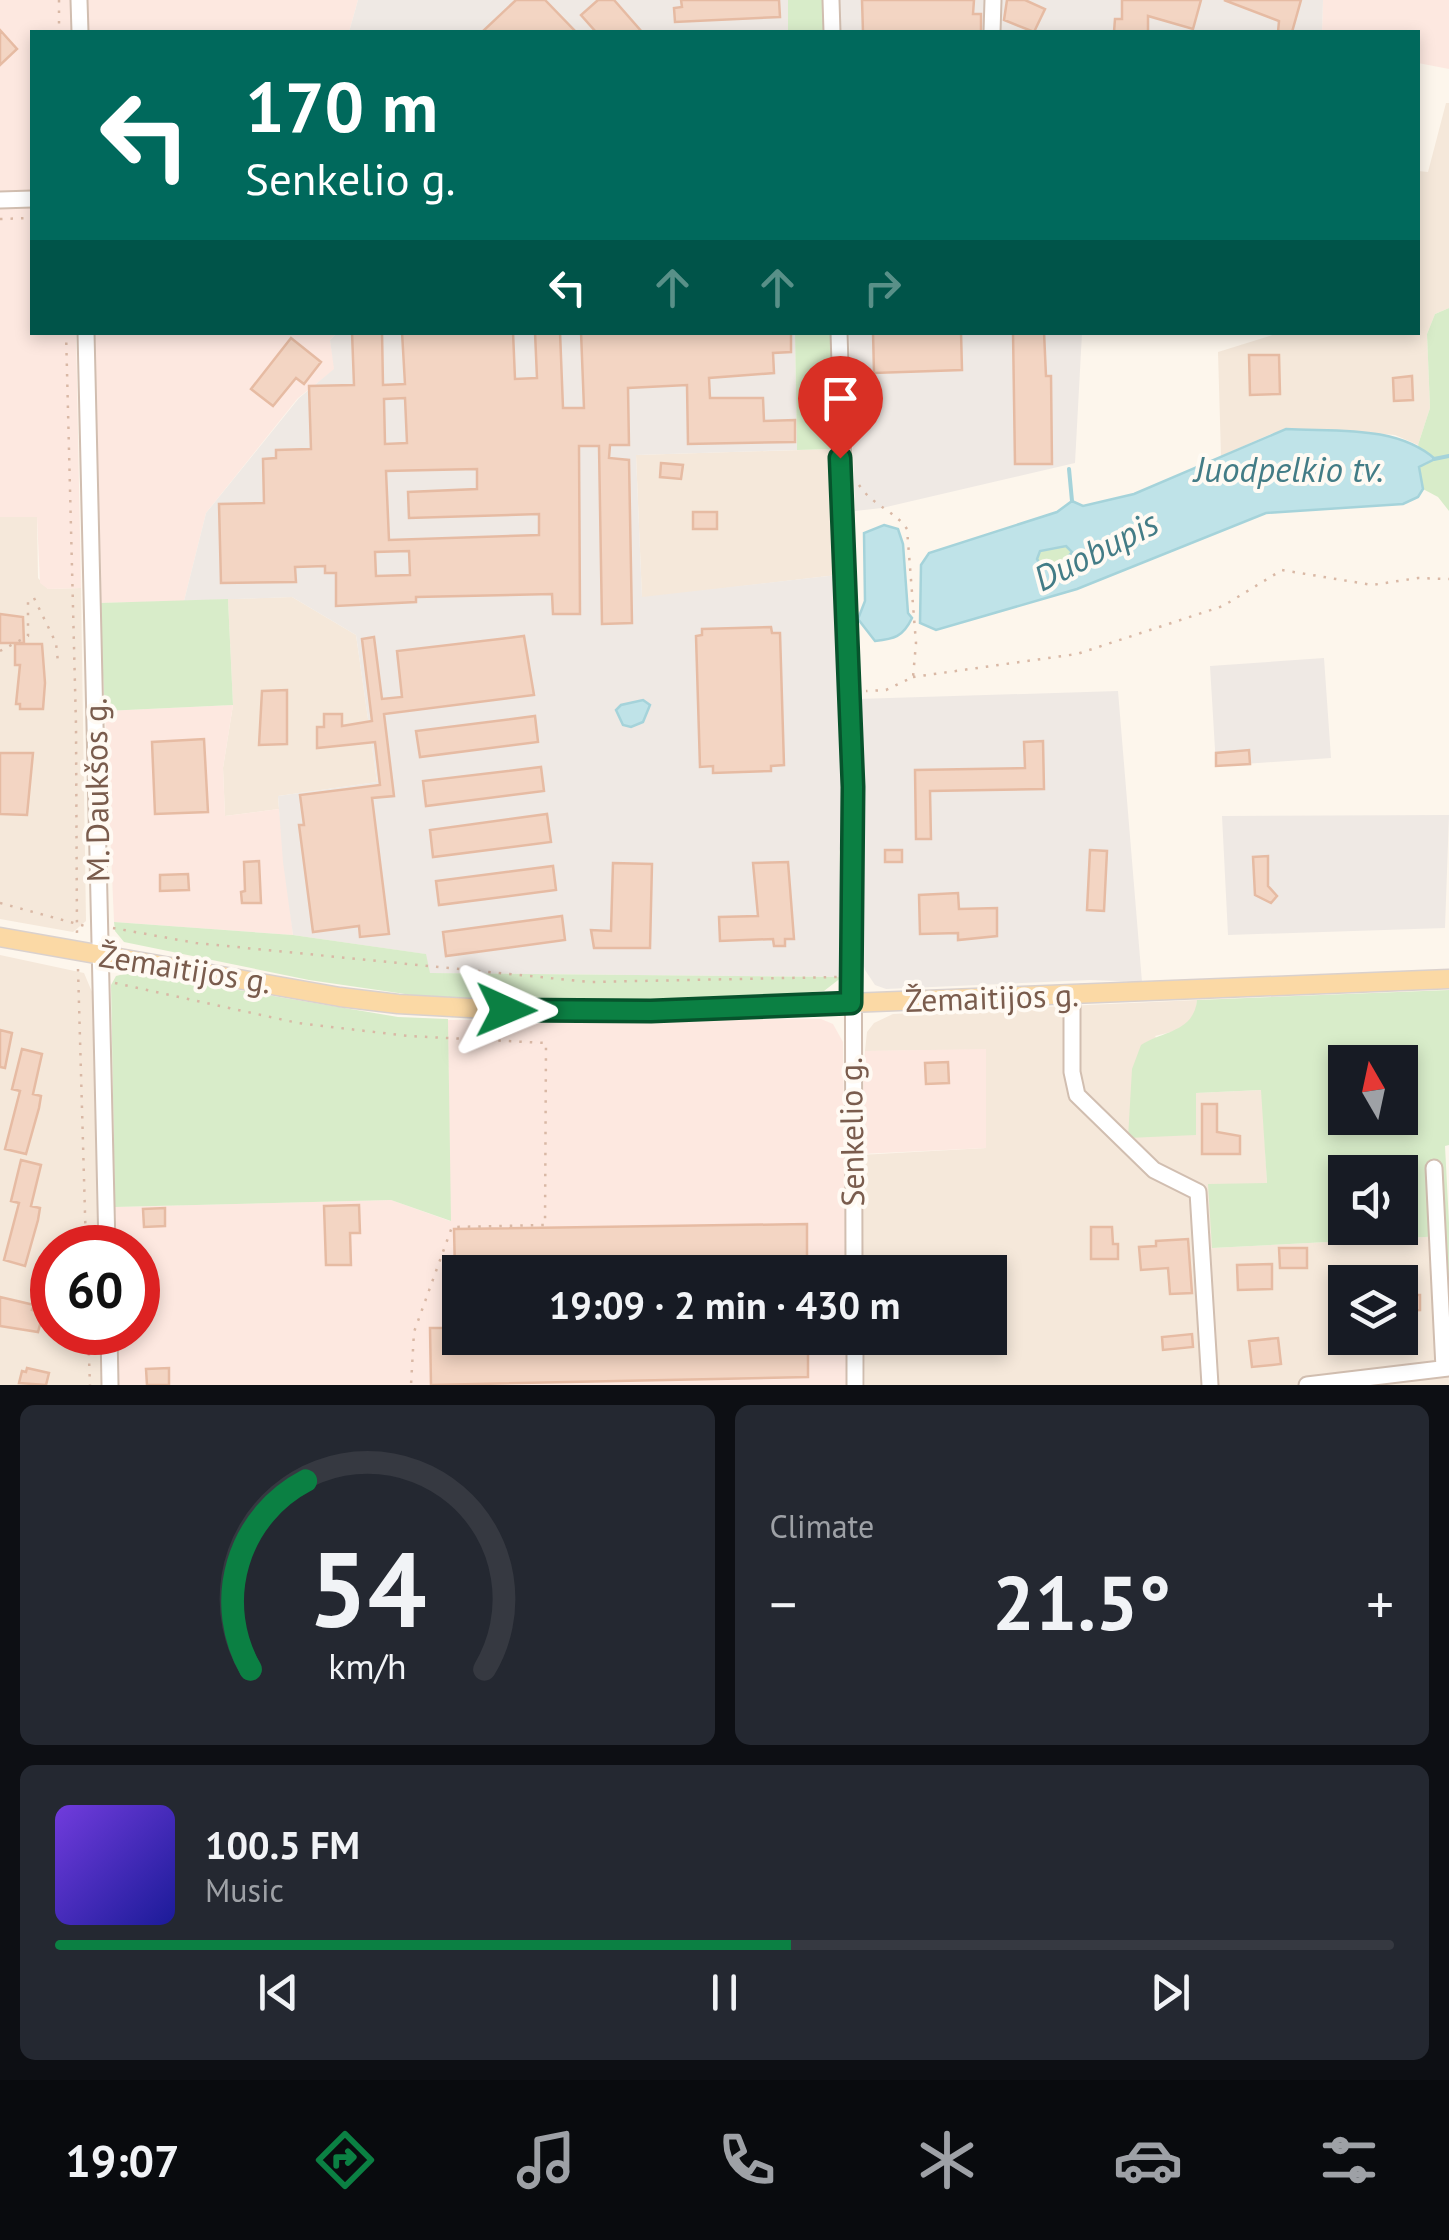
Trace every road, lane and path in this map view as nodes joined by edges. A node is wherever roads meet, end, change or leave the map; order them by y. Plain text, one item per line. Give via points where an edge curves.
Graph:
1 (59, 0) edge
2 (79, 0) edge
3 (830, 0) edge
4 (993, 0) edge
5 (60, 30) edge
6 (80, 30) edge
7 (832, 30) edge
8 (992, 30) edge
9 (30, 198) edge
10 (0, 200) edge
11 (30, 218) edge
12 (0, 219) edge
13 (66, 335) edge
14 (86, 335) edge
15 (839, 335) edge
16 (859, 485) dead end
17 (1449, 579) edge
18 (0, 651) edge
19 (58, 662) dead end
20 (913, 677) junction
21 (849, 693) junction
22 (0, 903) edge
23 (78, 925) junction
24 (100, 927) junction
25 (0, 937) edge
26 (76, 951) junction
27 (100, 955) junction
28 (79, 976) junction
29 (851, 976) junction
30 (1449, 979) edge
31 (100, 980) junction
32 (1072, 995) junction
33 (851, 1003) junction
34 (1434, 1168) dead end
35 (85, 1225) edge
36 (106, 1225) edge
37 (854, 1255) edge
38 (89, 1355) edge
39 (109, 1355) edge
40 (854, 1355) edge
41 (1446, 1368) edge
42 (90, 1385) edge
43 (110, 1385) edge
44 (411, 1385) edge
45 (855, 1385) edge
46 (1210, 1385) edge
47 (1307, 1385) edge

1 - 5 path
2 - 6 street
3 - 7 street
4 - 8 street
9 - 10 street
11 - 12 path
13 - 23 path
14 - 24 street, M. Daukšos g.
15 - 21 street, Senkelio g.
16 - 20 path via 868,500 902,521 910,540
17 - 20 path via 1372,585 1282,570 1224,606 1077,654
18 - 19 path via 28,636 31,598 56,644
20 - 21 path via 886,690
21 - 29 street, Senkelio g.
22 - 23 path
23 - 24 path
23 - 26 path
24 - 27 street, M. Daukšos g.
24 - 29 path via 196,943 590,982
25 - 26 main road, Žemaitijos g.
26 - 27 main road, Žemaitijos g.
26 - 28 path
27 - 31 street, M. Daukšos g.
27 - 33 main road, Žemaitijos g. via 340,996 472,1009
28 - 31 path
28 - 35 path
29 - 33 street, Senkelio g.
30 - 32 main road, Žemaitijos g.
31 - 36 street, M. Daukšos g.
31 - 44 path via 298,1023 546,1043 545,1226 452,1227 414,1332
32 - 33 main road, Žemaitijos g.
32 - 46 street via 1078,1095 1154,1170 1198,1192
33 - 37 street, Senkelio g.
34 - 41 street
38 - 42 path
39 - 43 street
40 - 45 street
41 - 47 street

